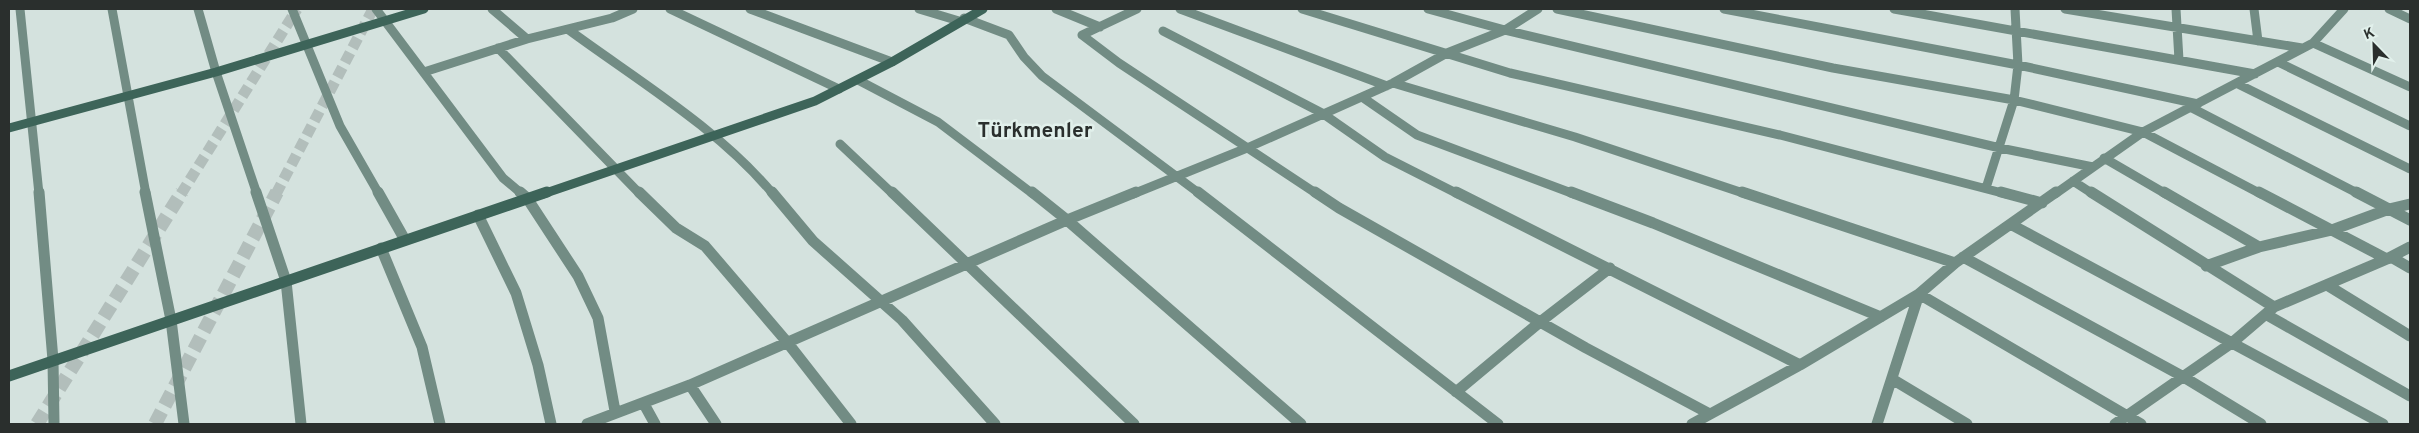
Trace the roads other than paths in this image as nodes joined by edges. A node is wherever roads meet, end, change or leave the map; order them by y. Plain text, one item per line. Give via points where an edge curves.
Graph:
1 (22, 9) edge
2 (112, 9) edge
3 (198, 9) edge
4 (292, 9) edge
5 (376, 9) edge
6 (424, 9) edge
7 (492, 9) edge
8 (633, 9) edge
9 (670, 9) edge
10 (750, 9) edge
11 (919, 9) edge
12 (983, 9) edge
13 (1056, 9) edge
14 (1137, 9) edge
15 (1180, 9) edge
16 (1302, 9) edge
17 (1428, 9) edge
18 (1538, 9) edge
19 (1557, 9) edge
20 (1724, 9) edge
21 (1894, 9) edge
22 (2015, 9) edge
23 (2065, 9) edge
24 (2176, 9) edge
25 (2254, 9) edge
26 (2344, 9) edge
27 (2389, 9) edge
28 (9, 13) edge
29 (2410, 19) edge
30 (962, 20) junction
31 (386, 22) junction
32 (1100, 27) junction
33 (2178, 28) junction
34 (568, 30) junction
35 (1505, 30) junction
36 (1163, 31) dead end
37 (2016, 32) junction
38 (527, 39) junction
39 (2258, 41) junction
40 (2313, 43) junction
41 (308, 45) junction
42 (498, 48) junction
43 (2302, 48) junction
44 (1447, 53) junction
45 (2179, 60) junction
46 (892, 62) junction
47 (2278, 62) junction
48 (2018, 65) junction
49 (216, 72) junction
50 (424, 72) junction
51 (2255, 74) junction
52 (858, 80) junction
53 (1390, 84) junction
54 (2238, 84) junction
55 (2410, 87) edge
56 (839, 89) junction
57 (128, 96) junction
58 (1362, 96) junction
59 (2014, 100) junction
60 (2195, 106) junction
61 (1322, 113) junction
62 (33, 122) junction
63 (2410, 126) edge
64 (9, 128) edge
65 (2143, 132) junction
66 (714, 135) junction
67 (840, 144) dead end
68 (1247, 148) junction
69 (2000, 148) junction
70 (2104, 158) junction
71 (2093, 167) junction
72 (615, 169) junction
73 (2410, 169) edge
74 (1175, 177) junction
75 (2073, 181) junction
76 (1986, 188) junction
77 (527, 198) junction
78 (2042, 203) junction
79 (2410, 204) edge
80 (2389, 210) junction
81 (478, 215) junction
82 (1067, 220) junction
83 (2410, 220) edge
84 (2012, 225) junction
85 (2332, 230) junction
86 (405, 240) junction
87 (2259, 247) junction
88 (2410, 247) edge
89 (381, 248) junction
90 (2389, 258) junction
91 (1959, 260) junction
92 (968, 264) junction
93 (2206, 266) junction
94 (1610, 268) junction
95 (2410, 268) edge
96 (286, 280) junction
97 (2327, 286) junction
98 (1919, 294) junction
99 (883, 301) junction
100 (2270, 311) junction
101 (1881, 317) junction
102 (171, 320) junction
103 (1540, 322) junction
104 (2410, 336) edge
105 (787, 342) junction
106 (2233, 342) junction
107 (53, 360) junction
108 (1800, 365) junction
109 (9, 376) edge
110 (2182, 376) junction
111 (1892, 379) junction
112 (690, 385) junction
113 (1456, 392) junction
114 (2410, 396) edge
115 (644, 404) junction
116 (616, 411) junction
117 (1708, 413) junction
118 (2127, 415) junction
119 (54, 424) edge
120 (184, 424) edge
121 (301, 424) edge
122 (440, 424) edge
123 (551, 424) edge
124 (587, 424) edge
125 (655, 424) edge
126 (716, 424) edge
127 (851, 424) edge
128 (995, 424) edge
129 (1134, 424) edge
130 (1301, 424) edge
131 (1498, 424) edge
132 (1692, 424) edge
133 (1877, 424) edge
134 (1967, 424) edge
135 (2115, 424) edge
136 (2141, 424) edge
137 (2261, 424) edge
138 (2382, 424) edge

1 - 28 street
1 - 62 street
2 - 57 street
3 - 49 street
4 - 41 street
5 - 31 street
6 - 31 street
7 - 38 street
8 - 34 street
9 - 56 street
10 - 46 street
11 - 30 street
12 - 30 street
13 - 32 street
14 - 32 street
15 - 53 street
16 - 44 street
17 - 35 street
18 - 35 street
19 - 59 street via 1833,68
20 - 48 street
21 - 37 street
22 - 37 street
23 - 33 street
24 - 33 street
25 - 39 street
26 - 40 street
27 - 29 street
30 - 46 street
30 - 74 street via 1009,35 1042,76
31 - 41 street
31 - 50 street
32 - 68 street via 1082,35
33 - 39 street
33 - 45 street
34 - 38 street
34 - 66 street
35 - 44 street
35 - 69 street
36 - 61 street
37 - 45 street
37 - 48 street
38 - 42 street
39 - 43 street
40 - 43 street
40 - 55 street
41 - 49 street
41 - 86 street via 340,126
42 - 50 street
42 - 72 street
43 - 47 street
44 - 53 street
44 - 76 street via 1510,73 1780,135
45 - 51 street
46 - 52 street
47 - 51 street
47 - 63 street
48 - 59 street
48 - 60 street
49 - 57 street
49 - 96 street
50 - 77 street via 503,178
51 - 54 street
52 - 56 street
52 - 82 street via 938,122
53 - 58 street
53 - 91 street via 1575,138
54 - 60 street
54 - 73 street
56 - 66 street via 815,101
57 - 62 street
57 - 102 street
58 - 61 street
58 - 101 street via 1417,135 1653,223
59 - 65 street
59 - 69 street
60 - 65 street
60 - 80 street
61 - 68 street
61 - 94 street via 1385,157
62 - 64 street
62 - 107 street
65 - 70 street
65 - 85 street
66 - 72 street
66 - 99 street via 760,178 813,241
67 - 92 street
68 - 74 street
68 - 103 street via 1339,208
69 - 71 street
69 - 76 street
70 - 71 street
70 - 87 street
71 - 75 street
72 - 77 street
72 - 105 street via 676,228 704,246
74 - 82 street
74 - 113 street via 1246,228
75 - 78 street
75 - 93 street
76 - 78 street
77 - 81 street
77 - 116 street via 578,276 598,318
78 - 84 street
79 - 80 street
80 - 83 street
80 - 85 street
81 - 86 street
81 - 123 street via 516,293 538,365
82 - 92 street
82 - 130 street
84 - 91 street
84 - 106 street
85 - 87 street
85 - 90 street
86 - 89 street
87 - 93 street
88 - 90 street
89 - 96 street
89 - 122 street via 422,347
90 - 95 street
90 - 97 street
91 - 98 street
91 - 110 street
92 - 99 street
92 - 129 street
93 - 100 street
94 - 103 street
94 - 108 street
96 - 102 street
96 - 121 street
97 - 100 street
97 - 104 street
98 - 101 street
98 - 111 street
98 - 118 street
99 - 105 street
99 - 128 street
100 - 106 street
100 - 114 street
101 - 108 street
102 - 107 street
102 - 120 street
103 - 113 street
103 - 117 street
105 - 112 street
105 - 127 street
106 - 110 street
106 - 138 street
107 - 109 street
107 - 119 street
108 - 117 street
110 - 118 street
110 - 137 street
111 - 133 street
111 - 134 street
112 - 115 street
112 - 126 street
113 - 131 street
115 - 116 street
115 - 125 street
116 - 124 street
117 - 132 street
118 - 135 street
118 - 136 street

